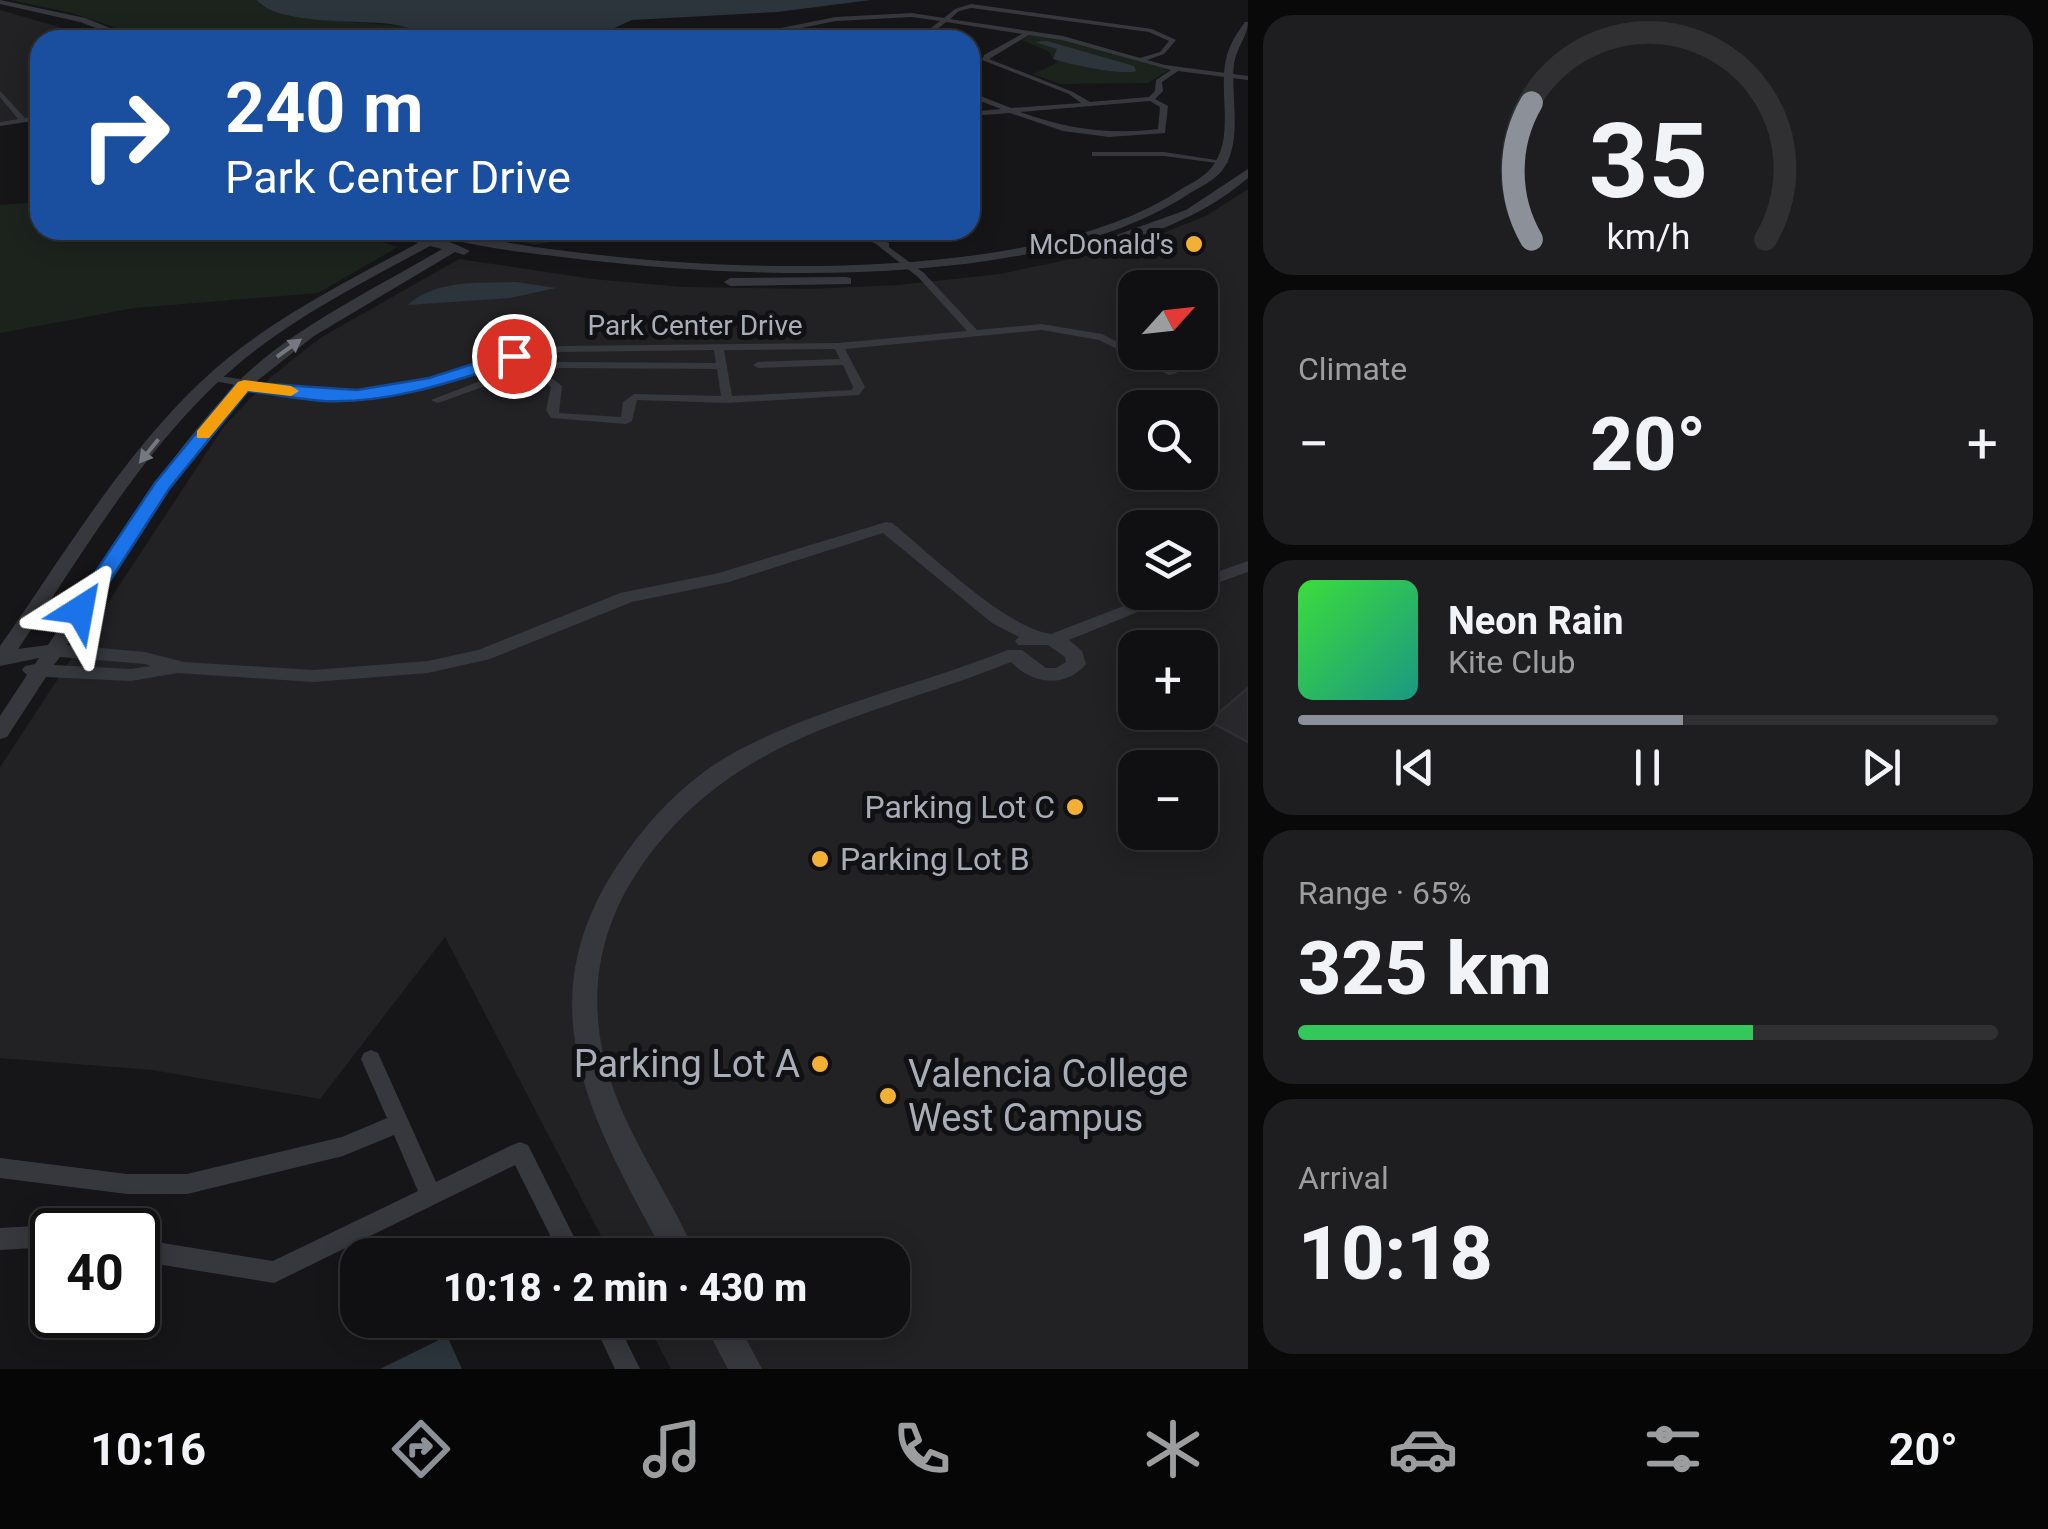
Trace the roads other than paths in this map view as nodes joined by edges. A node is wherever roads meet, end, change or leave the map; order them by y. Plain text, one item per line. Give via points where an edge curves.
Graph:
1 (0, 2) edge
2 (0, 10) edge
3 (948, 20) junction
4 (1248, 24) edge
5 (73, 30) edge
6 (109, 30) edge
7 (790, 30) edge
8 (930, 30) edge
9 (1029, 32) junction
10 (980, 59) edge
11 (985, 60) junction
12 (1139, 60) junction
13 (1175, 70) junction
14 (1232, 75) junction
15 (1248, 77) edge
16 (0, 93) edge
17 (980, 98) edge
18 (1151, 99) junction
19 (1088, 104) junction
20 (1004, 109) junction
21 (980, 113) edge
22 (30, 120) edge
23 (24, 121) junction
24 (0, 124) edge
25 (1095, 154) dead end
26 (1226, 162) junction
27 (1248, 167) edge
28 (1173, 201) junction
29 (1178, 219) junction
30 (437, 240) edge
31 (438, 240) edge
32 (442, 240) edge
33 (475, 240) edge
34 (873, 240) edge
35 (533, 266) dead end
36 (914, 268) junction
37 (598, 274) dead end
38 (974, 334) junction
39 (839, 346) junction
40 (720, 349) junction
41 (514, 356) junction
42 (847, 362) junction
43 (758, 365) dead end
44 (722, 366) junction
45 (534, 369) junction
46 (1173, 373) dead end
47 (214, 378) junction
48 (244, 385) junction
49 (437, 400) dead end
50 (727, 400) junction
51 (1248, 566) edge
52 (1218, 577) edge
53 (1130, 610) edge
54 (1109, 618) junction
55 (1031, 644) junction
56 (54, 650) junction
57 (1076, 655) junction
58 (1, 658) edge
59 (184, 668) junction
60 (1034, 672) junction
61 (39, 673) junction
62 (955, 677) junction
63 (0, 732) edge
64 (371, 1059) dead end
65 (399, 1122) junction
66 (0, 1168) edge
67 (431, 1196) junction
68 (30, 1237) edge
69 (563, 1238) edge
70 (671, 1238) edge
71 (0, 1239) edge
72 (160, 1254) edge
73 (613, 1338) edge
74 (728, 1338) edge
75 (628, 1369) edge
76 (746, 1369) edge

1 - 6 street
2 - 5 street
3 - 7 street via 866,16
3 - 8 street
3 - 9 street
3 - 12 street via 959,9 986,6 1150,30 1172,40 1162,54
4 - 14 street via 1236,37
9 - 11 street
9 - 12 street
10 - 11 street
11 - 19 street
12 - 13 street
13 - 14 street
13 - 18 street via 1158,80 1159,92
14 - 15 street
14 - 26 street via 1236,136
16 - 23 street
17 - 20 street
18 - 19 street
18 - 20 street via 1164,106 1162,131 1072,133
19 - 20 street
20 - 21 street
22 - 23 street
23 - 24 street
25 - 26 street
26 - 27 street
26 - 28 street
27 - 29 street via 1221,196
28 - 29 street via 1169,210
28 - 36 street via 1077,237
29 - 36 street via 1072,252
30 - 47 street via 289,324
48 -> 31 street
32 - 35 street
33 - 36 street via 666,266
34 - 36 street
36 - 37 street via 757,283
36 - 38 street
38 - 39 street, Park Center Drive
38 - 46 street, Park Center Drive via 1084,331
39 - 40 street, Park Center Drive
39 - 42 street
40 - 41 street, Park Center Drive via 577,348
40 - 44 street
41 - 45 street
41 - 48 street, Park Center Drive via 431,383 357,395
42 - 43 street
42 - 50 street via 859,387 854,393
44 - 45 street via 596,363
44 - 50 street
45 - 49 street
45 - 50 street via 556,386 552,410 560,418 626,421 634,397
47 - 48 street, Park Center Drive
47 -> 58 street via 132,473
48 - 56 street via 162,486
51 - 52 street
53 - 54 street
54 - 55 street
54 - 57 street
55 - 57 street
55 - 59 street via 886,527 723,578 626,597 483,655 428,668 313,676
55 - 60 street
55 - 62 street
56 - 58 street
56 - 59 street
56 - 61 street
57 - 60 street via 1066,672
58 - 61 street
59 - 61 street via 131,675
60 - 62 street
61 - 63 street
62 - 70 street via 745,756 682,798 630,860 596,920 580,1000 598,1092
64 - 65 street
65 - 66 street via 343,1146 187,1184 127,1184
65 - 67 street
67 - 69 street via 520,1152
67 - 72 street via 274,1272
68 - 71 street
73 - 75 street
74 - 76 street

